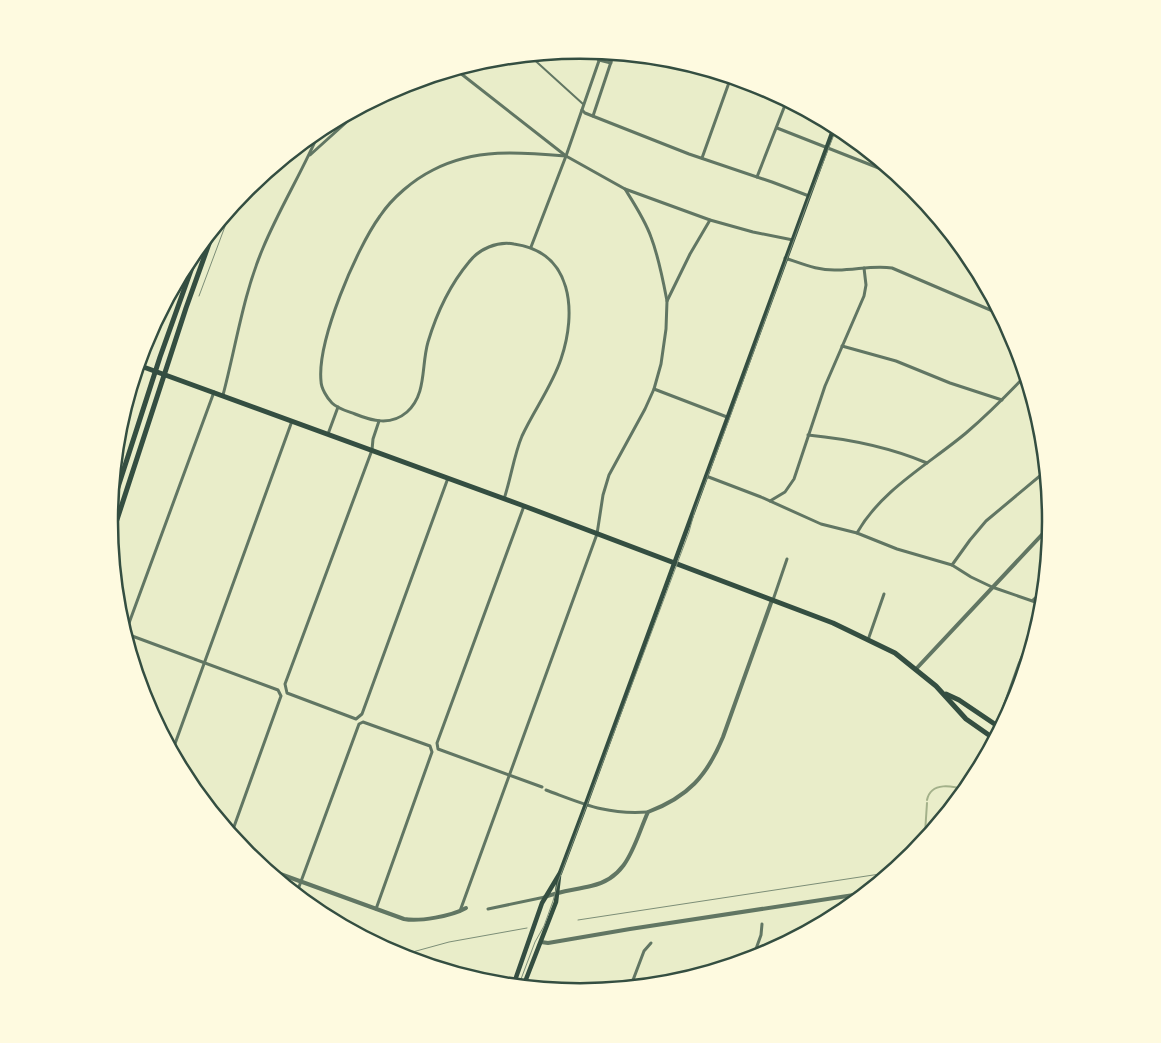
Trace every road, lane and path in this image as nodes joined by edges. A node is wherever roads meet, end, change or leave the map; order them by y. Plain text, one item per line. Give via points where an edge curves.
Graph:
1 (599, 60) joint
2 (612, 60) edge
3 (536, 61) edge
4 (611, 63) junction
5 (462, 75) edge
6 (730, 83) edge
7 (583, 104) junction
8 (785, 106) edge
9 (582, 110) junction
10 (593, 116) junction
11 (345, 123) edge
12 (777, 128) junction
13 (831, 133) edge
14 (315, 143) edge
15 (827, 147) junction
16 (309, 156) junction
17 (566, 156) junction
18 (702, 158) junction
19 (878, 168) edge
20 (757, 177) junction
21 (625, 189) junction
22 (809, 196) junction
23 (710, 220) junction
24 (793, 240) junction
25 (532, 247) junction
26 (207, 249) edge
27 (786, 258) junction
28 (864, 268) junction
29 (190, 274) edge
30 (667, 301) junction
31 (993, 311) edge
32 (842, 346) junction
33 (144, 367) edge
34 (156, 371) junction
35 (164, 374) junction
36 (1021, 380) edge
37 (654, 390) junction
38 (214, 392) junction
39 (223, 395) junction
40 (1002, 400) junction
41 (338, 407) junction
42 (727, 417) junction
43 (292, 421) junction
44 (379, 421) junction
45 (328, 434) junction
46 (808, 435) junction
47 (372, 450) junction
48 (927, 463) junction
49 (1040, 475) edge
50 (706, 476) junction
51 (448, 478) junction
52 (120, 482) edge
53 (504, 499) junction
54 (770, 501) junction
55 (524, 506) junction
56 (118, 516) edge
57 (857, 533) junction
58 (597, 534) junction
59 (1043, 534) edge
60 (787, 560) dead end
61 (674, 563) junction
62 (952, 565) junction
63 (992, 587) junction
64 (884, 594) dead end
65 (1037, 597) edge
66 (772, 600) junction
67 (1033, 600) junction
68 (1036, 602) edge
69 (129, 620) edge
70 (133, 637) edge
71 (868, 640) junction
72 (1024, 653) edge
73 (205, 662) junction
74 (916, 669) junction
75 (946, 694) junction
76 (1008, 698) edge
77 (996, 726) edge
78 (990, 736) edge
79 (175, 744) edge
80 (510, 775) junction
81 (542, 787) dead end
82 (546, 790) dead end
83 (585, 804) junction
84 (648, 812) junction
85 (234, 828) edge
86 (560, 873) junction
87 (282, 875) edge
88 (302, 882) junction
89 (299, 889) edge
90 (558, 892) junction
91 (853, 895) edge
92 (545, 897) junction
93 (466, 908) dead end
94 (376, 909) junction
95 (488, 909) dead end
96 (460, 912) junction
97 (762, 924) dead end
98 (541, 942) junction
99 (652, 943) dead end
100 (756, 950) edge
101 (514, 979) edge
102 (526, 981) edge
103 (633, 981) edge

1 - 4 street
1 - 7 street
2 - 4 street
3 - 7 lane
4 - 10 street
5 - 17 street
6 - 18 street
7 - 9 street
8 - 12 street
9 - 10 street
9 - 17 street
10 - 18 street
11 - 16 street
12 - 15 street
12 - 20 street
13 - 15 main road
14 - 16 street
15 - 19 street
15 - 22 main road
16 - 39 street via 262,250 237,330
17 - 21 street
17 - 25 street
17 - 41 street via 529,152 462,158 432,170 404,190 380,215 346,281 326,343 321,381 332,403
18 - 20 street
20 - 22 street
21 - 23 street
21 - 30 street via 651,236
22 - 24 main road
23 - 24 street
23 - 30 street
24 - 27 main road
25 - 44 street via 510,243 487,247 471,259 450,286 436,315 416,400 397,419
25 - 53 street via 554,262 566,282 567,338 561,361 521,438
26 - 35 main road
27 - 28 street via 826,270
27 - 42 main road
28 - 31 street via 885,267 901,271
28 - 32 street via 866,292
29 - 34 main road
30 - 37 street via 666,330
32 - 40 street via 896,361
32 - 46 street
33 - 34 main road
34 - 35 main road
34 - 52 main road
35 - 38 main road
35 - 56 main road
36 - 40 street
37 - 42 street
37 - 58 street via 610,475 603,495
38 - 39 main road
38 - 69 street
39 - 43 main road
40 - 48 street
41 - 44 street
41 - 45 street
42 - 50 main road
43 - 45 main road
43 - 73 street
44 - 47 street
45 - 47 main road
46 - 48 street via 868,444
46 - 54 street via 792,485
47 - 51 main road
47 - 51 street via 285,684 287,693 356,719 362,714
48 - 57 street via 890,494
49 - 62 street via 986,521
50 - 54 street
50 - 61 main road
51 - 53 main road
53 - 55 main road
54 - 57 street via 812,521
55 - 58 main road
55 - 80 street via 438,743 438,749
57 - 62 street
58 - 61 main road
58 - 80 street
59 - 63 street
60 - 66 street
61 - 66 main road
61 - 83 main road
62 - 63 street
63 - 67 street
63 - 74 street
64 - 71 street
65 - 67 street
66 - 71 main road
66 - 84 street via 724,734 709,765 693,786 672,802
67 - 68 street
70 - 73 street
71 - 74 main road
72 - 76 street
73 - 79 street
73 - 85 street via 278,690 281,696
74 - 75 main road
75 - 77 main road
75 - 78 main road via 966,719
80 - 81 street
80 - 96 street
82 - 83 street
83 - 84 street via 617,813
83 - 86 main road
84 - 90 street via 628,860 614,876 597,885
86 - 90 main road
86 - 92 main road
87 - 88 street
88 - 89 street
88 - 94 street
88 - 94 street via 358,724 363,722 430,746 432,752
90 - 92 street
90 - 98 main road
91 - 98 street
92 - 95 street
92 - 101 main road
93 - 96 street
94 - 96 street via 413,920
97 - 100 street
98 - 102 main road
99 - 103 street via 644,951

